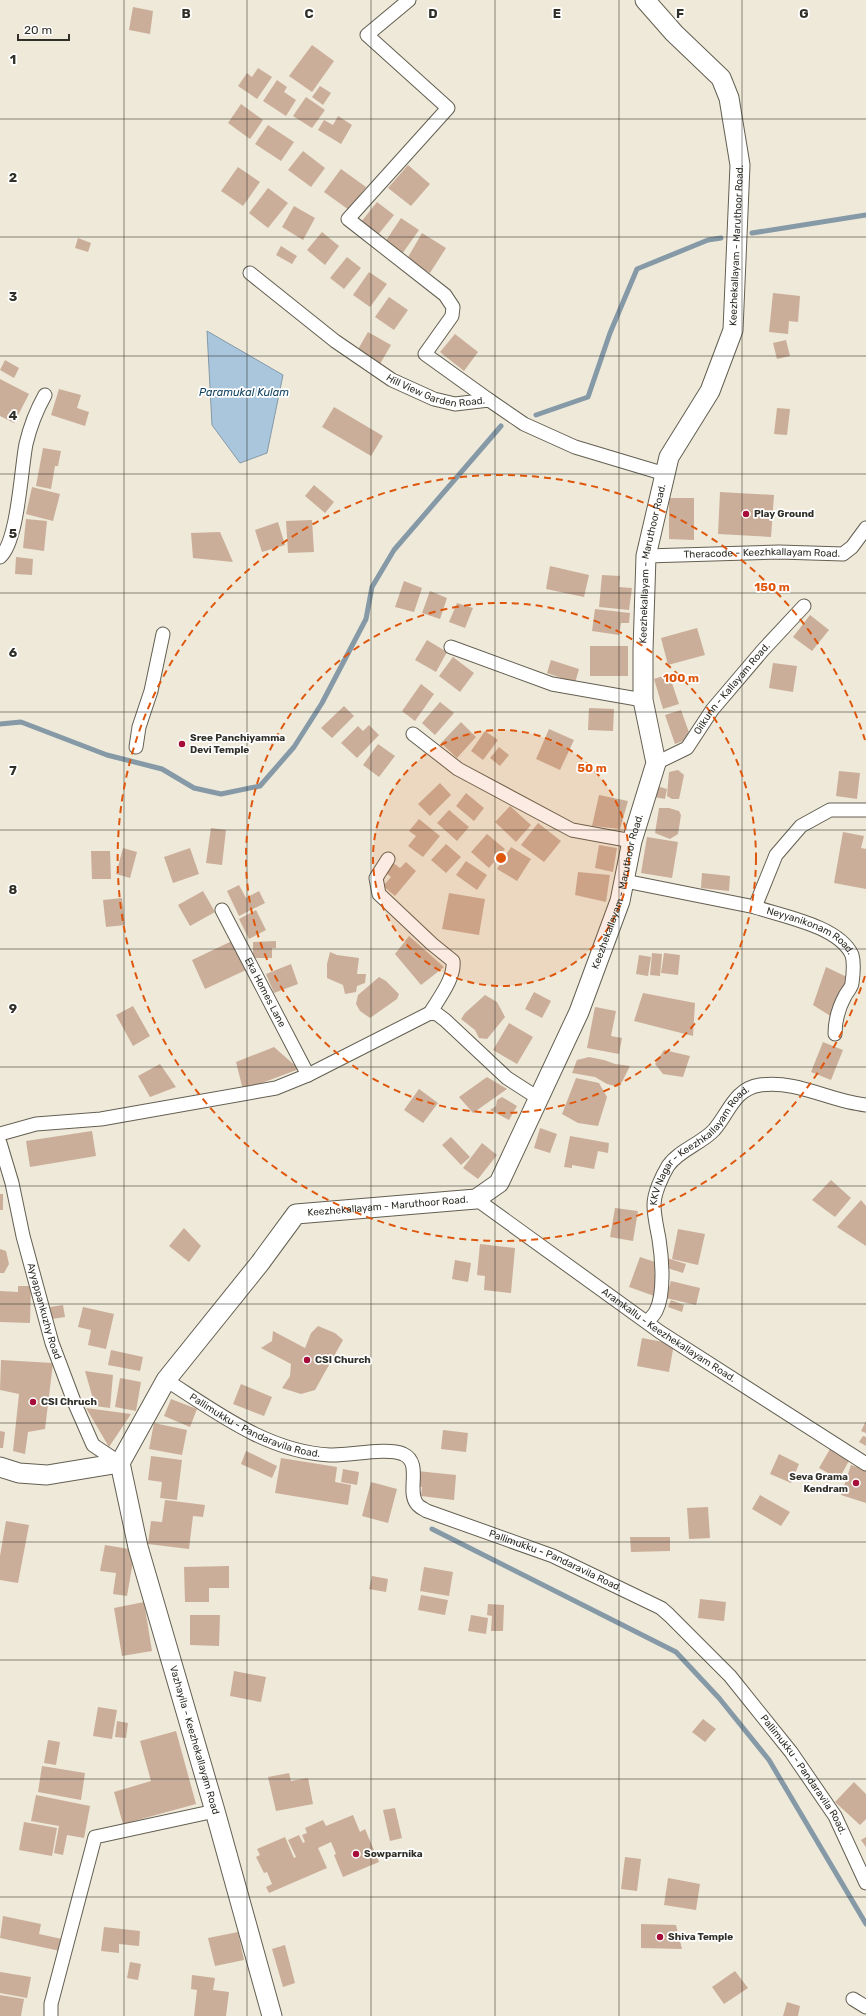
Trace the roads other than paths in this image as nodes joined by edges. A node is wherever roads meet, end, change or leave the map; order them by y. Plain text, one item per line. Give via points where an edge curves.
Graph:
1 (409, 0) edge
2 (644, 0) edge
3 (250, 274) dead end
4 (45, 395) dead end
5 (489, 400) junction
6 (665, 474) junction
7 (866, 528) edge
8 (646, 556) junction
9 (0, 557) edge
10 (804, 606) dead end
11 (163, 634) dead end
12 (451, 647) dead end
13 (643, 700) junction
14 (413, 734) dead end
15 (136, 747) dead end
16 (656, 763) junction
17 (866, 810) edge
18 (632, 841) junction
19 (388, 859) dead end
20 (624, 881) junction
21 (754, 907) junction
22 (222, 910) dead end
23 (430, 1013) junction
24 (835, 1034) dead end
25 (308, 1075) junction
26 (538, 1098) junction
27 (866, 1105) edge
28 (0, 1134) edge
29 (0, 1143) edge
30 (476, 1200) junction
31 (647, 1322) junction
32 (166, 1380) junction
33 (120, 1463) junction
34 (866, 1464) edge
35 (0, 1467) edge
36 (215, 1811) junction
37 (866, 1882) edge
38 (853, 1999) dead end
39 (866, 2007) edge
40 (51, 2016) edge
41 (272, 2016) edge

1 - 5 street via 367,35 448,108 348,219 446,295 454,307 452,316 425,354
2 - 6 street, Keezhekallayam - Maruthoor Road. via 721,78 729,98 740,165 733,330 710,391 669,457
3 - 5 street, Hill View Garden Road. via 334,341 392,380 455,404
4 - 9 street via 34,417 26,443 12,534 7,549
5 - 6 street, Hill View Garden Road. via 524,424 575,447
6 - 8 street, Keezhekallayam - Maruthoor Road.
7 - 8 street, Theracode - Keezhkallayam Road. via 852,547 843,554 779,552
8 - 13 street, Keezhekallayam - Maruthoor Road.
10 - 16 street, Oilkunn - Kallayam Road. via 712,710 687,748
11 - 15 street
12 - 13 street via 552,684
13 - 16 street, Keezhekallayam - Maruthoor Road.
14 - 18 street via 458,768 572,830
16 - 18 street, Keezhekallayam - Maruthoor Road.
17 - 21 street via 830,810 801,826 776,855
18 - 20 street, Keezhekallayam - Maruthoor Road.
19 - 23 street via 376,878 379,894 453,961 454,967
20 - 21 street, Neyyanikonam Road.
20 - 26 street, Keezhekallayam - Maruthoor Road. via 620,901 579,1012
21 - 24 street, Neyyanikonam Road. via 812,925 835,936 852,956 852,984 835,1020
22 - 25 street, Eka Homes Lane
23 - 25 street
23 - 26 street via 437,1014 445,1020 507,1078
25 - 28 street via 276,1088 101,1119 36,1124
26 - 30 street, Keezhekallayam - Maruthoor Road. via 499,1183
27 - 31 street, KKV Nagar - Keezhkallayam Road. via 787,1084 760,1085 749,1088 735,1098 713,1131 669,1165 658,1187 654,1205 661,1266 660,1298 656,1312
29 - 33 street, Ayyappankuzhy Road via 52,1343 93,1445
30 - 31 street, Aramkallu - Keezhekallayam Road.
30 - 32 street, Keezhekallayam - Maruthoor Road. via 296,1214
31 - 34 street, Aramkallu - Keezhekallayam Road.
32 - 33 street, Keezhekallayam - Maruthoor Road.
32 - 37 street, Pallimukku - Pandaravila Road. via 228,1420 288,1449 330,1455 391,1452 404,1454 410,1461 413,1471 413,1497 416,1504 427,1511 553,1556 661,1608 730,1676 791,1752 835,1816
33 - 35 street via 48,1475 19,1473
33 - 36 street, Vazhayila - Keezhekallayam Road via 138,1547
36 - 40 street via 95,1837
36 - 41 street, Vazhayila - Keezhekallayam Road
38 - 39 street

